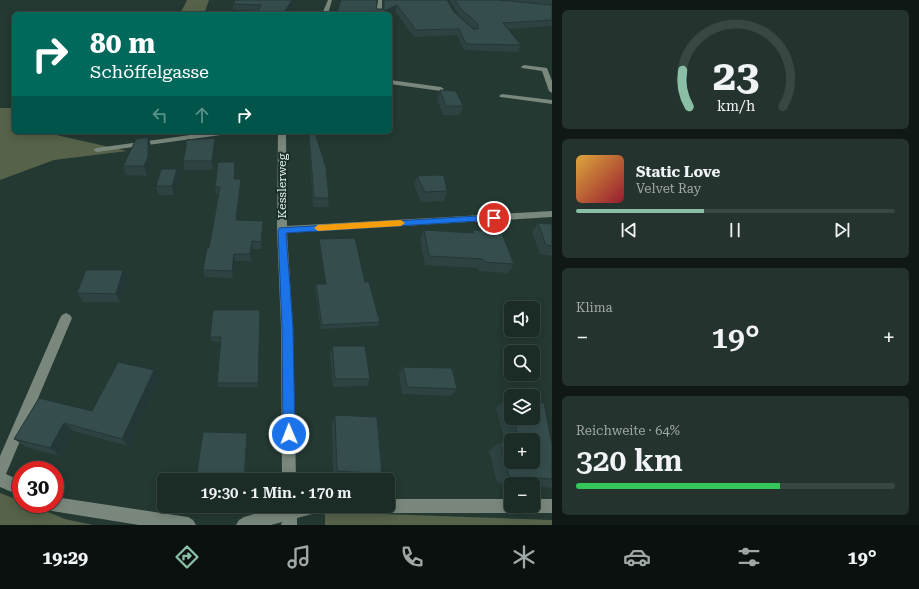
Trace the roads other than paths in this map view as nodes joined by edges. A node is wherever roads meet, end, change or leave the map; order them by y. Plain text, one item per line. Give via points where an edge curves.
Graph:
1 (330, 0) edge
2 (380, 0) edge
3 (326, 12) edge
4 (379, 12) edge
5 (524, 67) dead end
6 (392, 82) edge
7 (441, 89) edge
8 (552, 91) edge
9 (502, 96) dead end
10 (552, 102) edge
11 (161, 134) edge
12 (214, 134) edge
13 (282, 134) edge
14 (156, 142) junction
15 (97, 150) dead end
16 (552, 214) edge
17 (282, 230) junction
18 (66, 318) dead end
19 (0, 472) edge
20 (289, 473) edge
21 (0, 479) edge
22 (12, 485) edge
23 (64, 506) edge
24 (552, 506) edge
25 (290, 514) edge
26 (188, 525) edge
27 (244, 525) edge

1 - 3 street
2 - 4 street
5 - 8 street via 545,69
6 - 7 street
9 - 10 street
11 - 14 street
12 - 14 street
13 - 17 street, Kesslerweg
14 - 15 street
16 - 17 street
17 - 20 street, Kesslerweg via 288,327
18 - 19 street
21 - 22 street
23 - 26 street
24 - 25 street via 316,506
25 - 27 street

